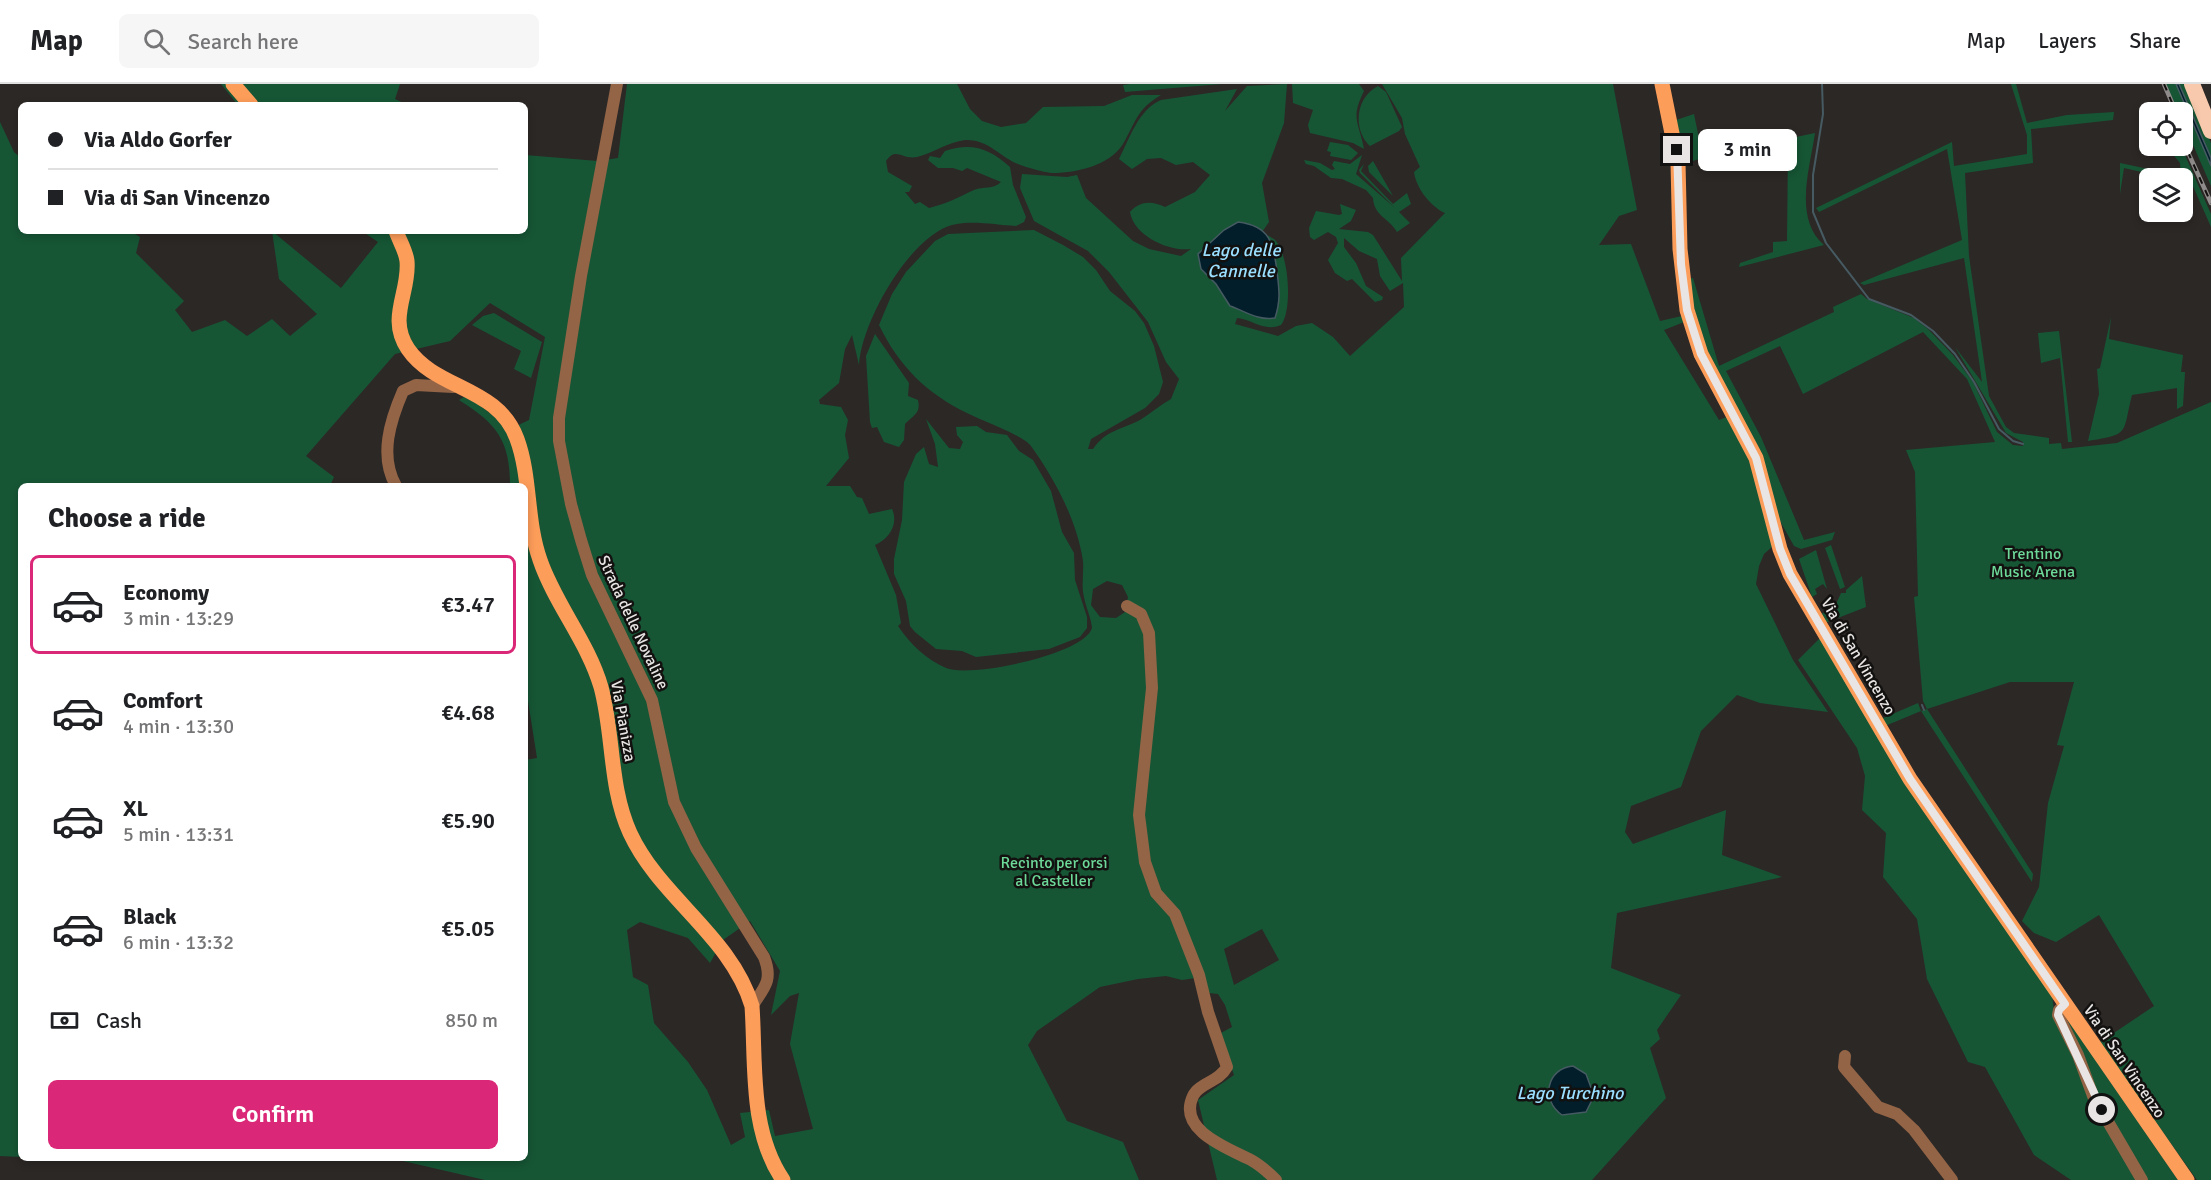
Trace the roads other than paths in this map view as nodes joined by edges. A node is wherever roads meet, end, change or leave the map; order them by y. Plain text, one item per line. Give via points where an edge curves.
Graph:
1 (233, 84) edge
2 (617, 84) edge
3 (1662, 84) edge
4 (2192, 84) edge
5 (2203, 84) edge
6 (248, 102) edge
7 (2211, 105) edge
8 (2211, 131) edge
9 (397, 234) edge
10 (468, 390) junction
11 (395, 483) edge
12 (525, 483) edge
13 (528, 496) edge
14 (1128, 606) dead end
15 (2065, 1004) junction
16 (752, 1006) junction
17 (1845, 1056) dead end
18 (783, 1180) edge
19 (1276, 1180) edge
20 (1952, 1180) edge
21 (2142, 1180) edge
22 (2187, 1180) edge

1 - 6 main road
2 - 16 street, Strada delle Novaline via 581,276 559,418 559,441 571,504 592,575 652,700 674,802 696,848 769,970 767,984
3 - 15 main road, Via di San Vincenzo via 1678,163 1680,249 1687,310 1701,354 1756,458 1784,560 1910,779
4 - 8 highway
5 - 7 highway
9 - 10 main road via 407,260 399,306 400,328 407,348 426,368
10 - 11 street, Via Pianizza via 433,384 403,391 385,457
10 - 12 main road, Via Pianizza via 499,410 517,439
13 - 16 main road, Via Pianizza via 540,559 601,687 616,783 631,835 648,863 730,960
14 - 19 street via 1141,614 1149,633 1152,688 1139,815 1144,862 1156,893 1175,914 1199,975 1227,1067 1222,1077 1195,1092 1189,1105 1194,1124 1202,1133 1252,1161
15 - 21 street via 2059,1010 2059,1020 2078,1055 2093,1096
15 - 22 main road, Via di San Vincenzo
16 - 18 main road, Via Pianizza via 758,1118
17 - 20 street via 1844,1067 1878,1107 1897,1114 1914,1130

